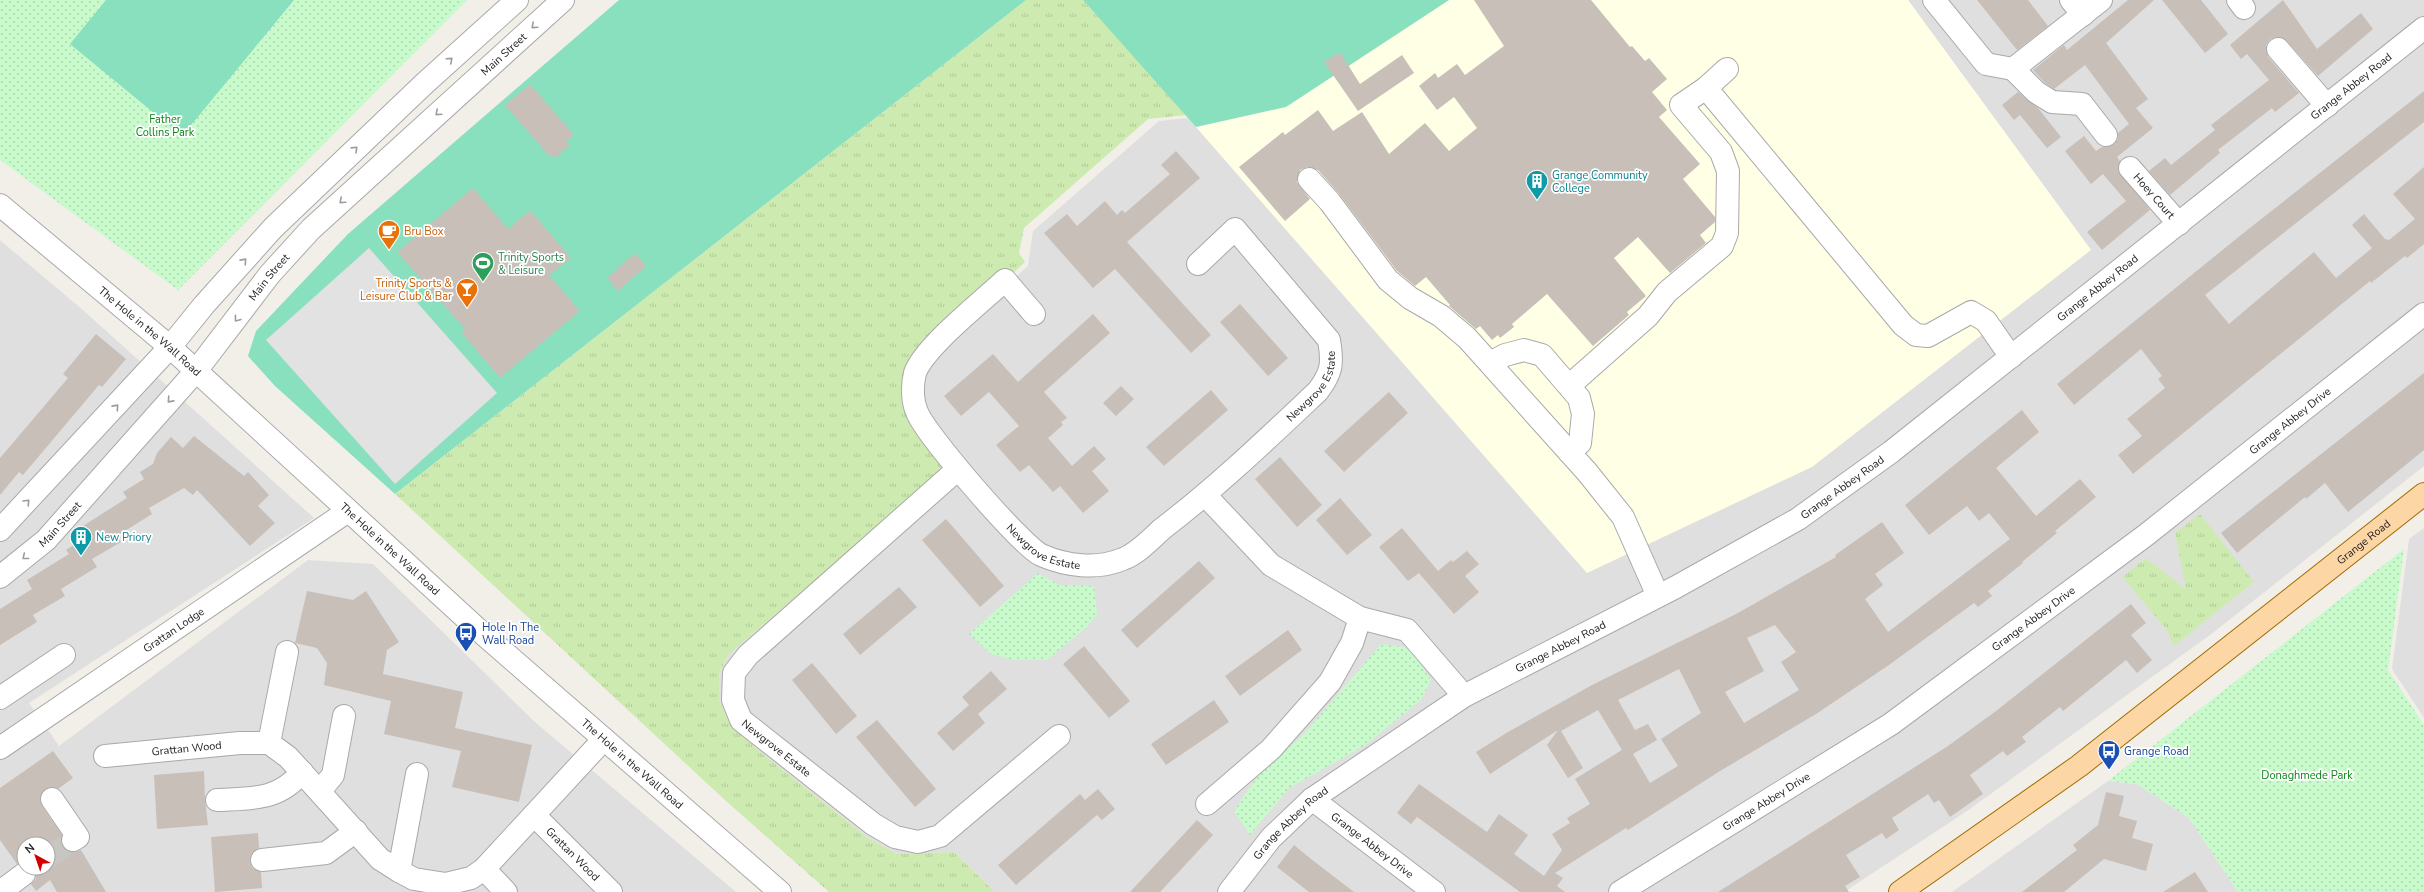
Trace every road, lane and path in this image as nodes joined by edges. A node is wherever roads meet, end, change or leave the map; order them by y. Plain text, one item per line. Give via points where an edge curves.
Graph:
1 (517, 0) edge
2 (563, 0) edge
3 (1934, 0) edge
4 (2101, 0) edge
5 (2077, 7) edge
6 (2424, 28) edge
7 (2278, 49) dead end
8 (1727, 69) dead end
9 (2014, 69) junction
10 (1706, 88) junction
11 (2327, 106) junction
12 (2106, 135) dead end
13 (2130, 168) dead end
14 (1309, 179) dead end
15 (0, 205) edge
16 (2179, 224) junction
17 (1198, 264) dead end
18 (1034, 314) dead end
19 (2424, 314) edge
20 (170, 347) junction
21 (2011, 357) junction
22 (1490, 363) junction
23 (196, 371) junction
24 (1570, 385) junction
25 (1569, 452) junction
26 (958, 469) junction
27 (2424, 494) edge
28 (1206, 496) junction
29 (348, 511) junction
30 (0, 530) edge
31 (0, 577) edge
32 (1658, 596) junction
33 (1360, 618) junction
34 (287, 652) dead end
35 (64, 655) dead end
36 (1464, 696) junction
37 (0, 698) edge
38 (344, 716) dead end
39 (1059, 736) dead end
40 (604, 739) junction
41 (269, 743) junction
42 (0, 748) edge
43 (105, 756) dead end
44 (302, 772) junction
45 (417, 774) dead end
46 (320, 791) junction
47 (52, 799) dead end
48 (1312, 799) junction
49 (217, 800) dead end
50 (1207, 804) dead end
51 (534, 815) junction
52 (356, 831) junction
53 (73, 840) dead end
54 (262, 860) dead end
55 (484, 869) junction
56 (21, 876) edge
57 (408, 881) edge
58 (0, 892) edge
59 (506, 892) edge
60 (611, 892) edge
61 (780, 892) edge
62 (1229, 892) edge
63 (1434, 892) edge
64 (1620, 892) edge
65 (1900, 892) edge

20 -> 1 street via 273,228 424,84
2 -> 23 street, Main Street via 312,229 270,274
3 - 9 street via 1986,64
4 - 5 street
5 - 9 street
6 - 11 street, Grange Abbey Road
7 - 11 street
8 - 10 street
9 - 12 street via 2036,92 2052,102 2082,104
10 - 21 street via 1903,325 1916,335 1928,336 1971,312 1986,321
10 - 24 street via 1681,105 1721,152 1728,170 1727,233 1722,246 1667,292 1648,316
11 - 16 street, Grange Abbey Road
13 - 16 street, Hoey Court
14 - 22 street via 1330,202 1388,280 1410,298 1441,316 1467,338
15 - 20 street, The Hole in the Wall Road
16 - 21 street, Grange Abbey Road
17 - 28 street, Newgrove Estate via 1235,229 1329,340 1333,361 1329,377 1318,391
18 - 26 street, Newgrove Estate via 1005,280 923,357 915,374 913,392 917,412
19 - 64 street, Grange Abbey Drive via 2146,535 1891,724
20 - 23 street, The Hole in the Wall Road
30 -> 20 street
21 - 32 street, Grange Abbey Road via 1891,452 1798,519
22 - 24 street via 1505,355 1524,350 1542,355
22 - 25 street
23 - 29 street, The Hole in the Wall Road
23 -> 31 street, Main Street via 46,540
24 - 25 street via 1579,398 1583,414 1580,443
25 - 32 street via 1623,517
26 - 28 street, Newgrove Estate via 1025,543 1040,554 1069,564 1097,566 1125,559
26 - 39 street, Newgrove Estate via 748,655 734,673 733,700 741,720 805,772 873,824 895,837 918,842 940,836
27 - 65 main road, Grange Road via 2079,766
28 - 33 street via 1271,565
29 - 40 street, The Hole in the Wall Road
29 - 42 street, Grattan Lodge
32 - 36 street, Grange Abbey Road
33 - 36 street via 1407,630
33 - 50 street via 1352,642 1330,682 1271,749
34 - 41 street
35 - 37 street
36 - 48 street, Grange Abbey Road
38 - 46 street via 333,775
40 - 51 street
40 - 61 street, The Hole in the Wall Road
41 - 43 street, Grattan Wood via 240,743
41 - 44 street via 288,757
44 - 46 street
44 - 49 street via 292,784 275,795
45 - 57 street
46 - 52 street
47 - 53 street via 78,837
48 - 62 street, Grange Abbey Road via 1271,838
48 - 63 street, Grange Abbey Drive
51 - 55 street
51 - 60 street, Grattan Wood
52 - 54 street via 326,853
52 - 57 street via 380,859
55 - 57 street via 471,878 446,884
55 - 59 street
56 - 58 street

